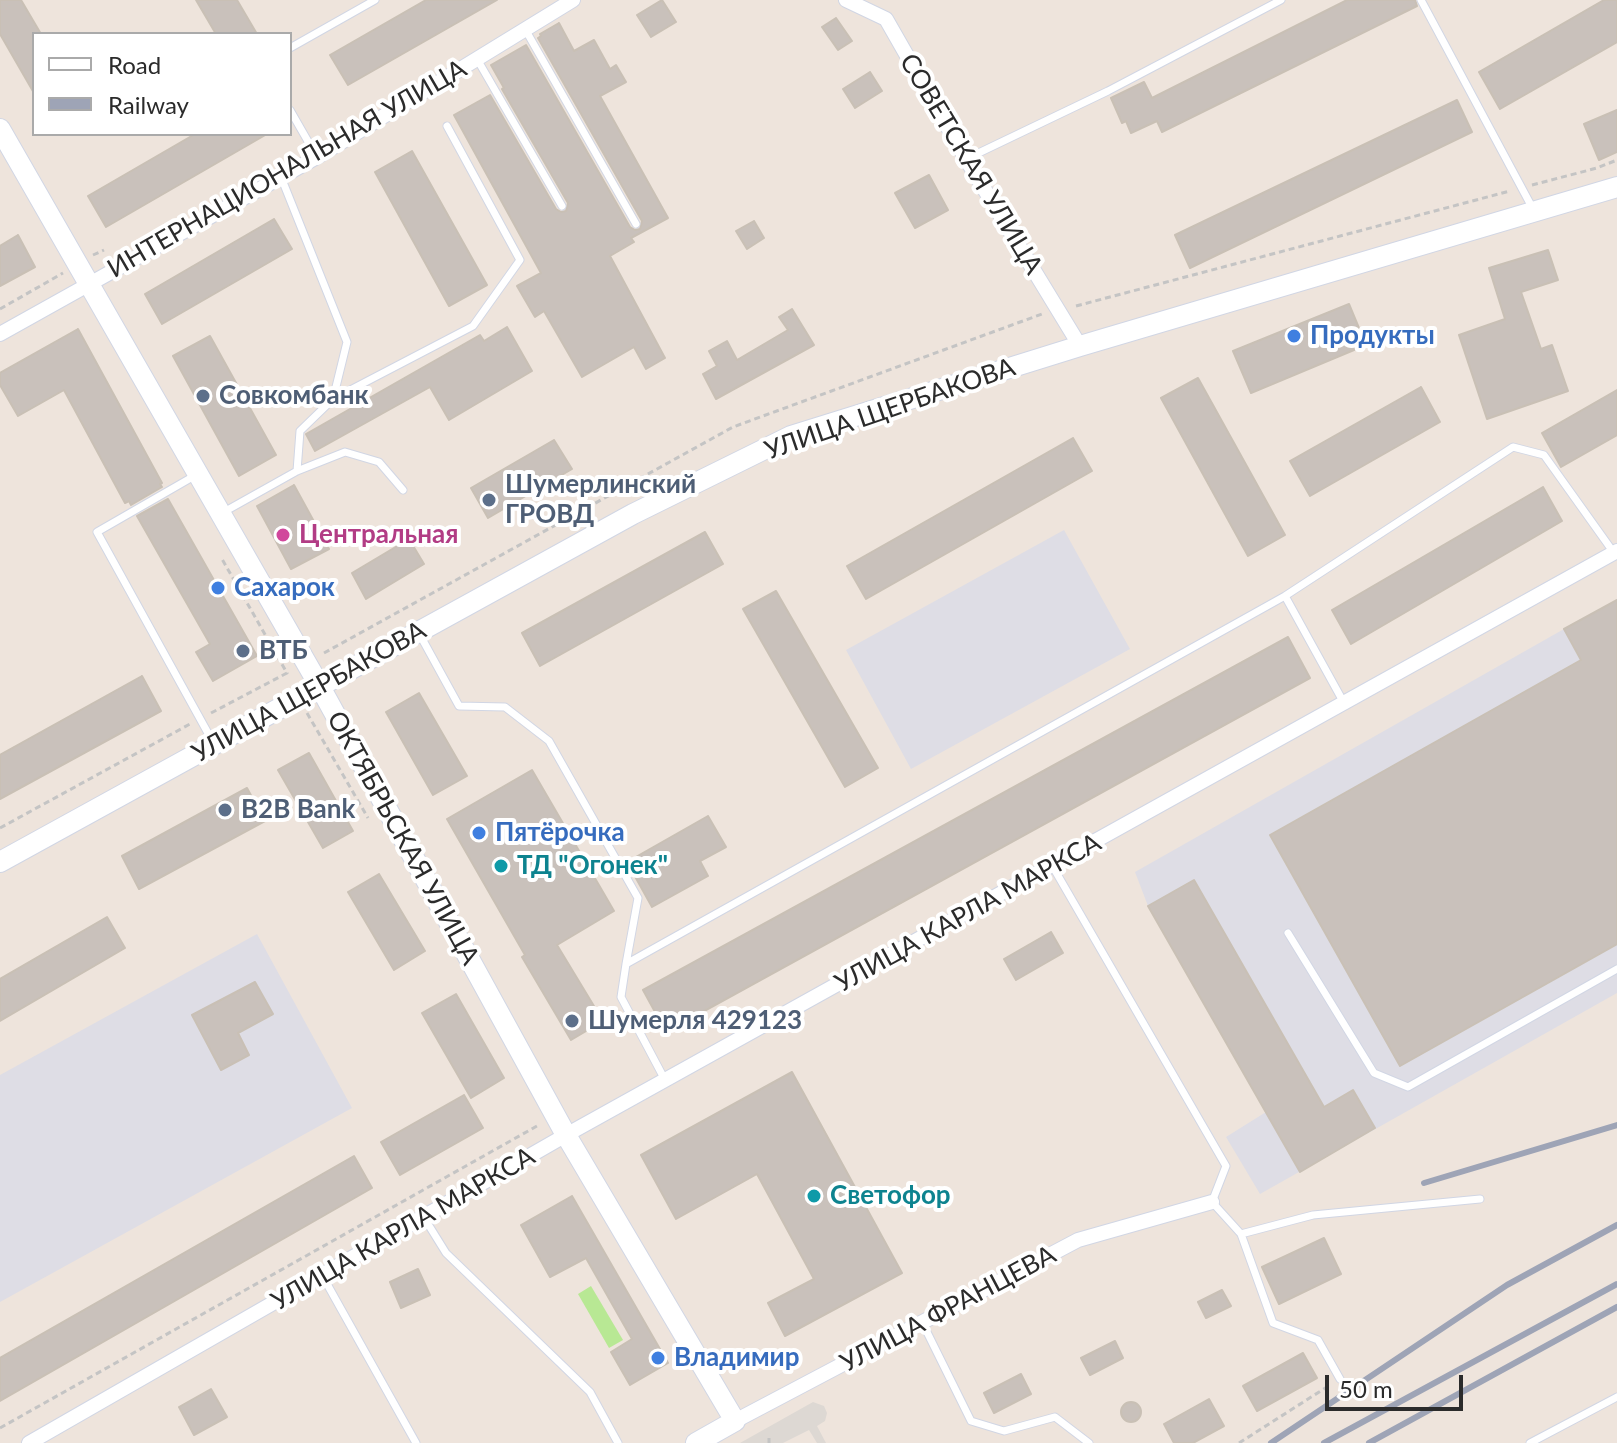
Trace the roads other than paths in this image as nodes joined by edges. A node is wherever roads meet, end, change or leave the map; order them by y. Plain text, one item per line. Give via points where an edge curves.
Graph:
1 (375, 0) edge
2 (846, 0) edge
3 (1281, 0) edge
4 (1421, 0) edge
5 (569, 1) edge
6 (525, 29) junction
7 (292, 47) edge
8 (477, 59) junction
9 (292, 113) edge
10 (447, 126) dead end
11 (0, 129) edge
12 (317, 157) junction
13 (966, 159) junction
14 (281, 177) junction
15 (1617, 187) edge
16 (562, 206) dead end
17 (1534, 211) junction
18 (636, 224) dead end
19 (81, 288) junction
20 (0, 334) edge
21 (1080, 346) junction
22 (333, 399) junction
23 (297, 471) junction
24 (198, 474) junction
25 (403, 490) dead end
26 (220, 514) junction
27 (1615, 552) edge
28 (1285, 596) junction
29 (418, 631) junction
30 (319, 685) junction
31 (1344, 704) junction
32 (214, 745) junction
33 (0, 862) edge
34 (1053, 867) junction
35 (1288, 933) dead end
36 (626, 964) junction
37 (1617, 969) edge
38 (665, 1080) junction
39 (566, 1135) junction
40 (1480, 1199) dead end
41 (1212, 1202) junction
42 (423, 1216) junction
43 (1241, 1234) junction
44 (322, 1275) junction
45 (922, 1322) junction
46 (1340, 1379) road end
47 (1617, 1397) edge
48 (735, 1421) junction
49 (29, 1443) edge
50 (416, 1443) edge
51 (618, 1443) edge
52 (696, 1443) edge
53 (1089, 1443) edge
54 (1530, 1443) edge

1 - 7 lane
2 - 13 street, СОВЕТСКАЯ УЛИЦА via 886,19
3 - 13 lane
4 - 17 lane
5 - 6 street, ИНТЕРНАЦИОНАЛЬНАЯ УЛИЦА
6 - 8 street, ИНТЕРНАЦИОНАЛЬНАЯ УЛИЦА
6 - 18 lane
8 - 12 street, ИНТЕРНАЦИОНАЛЬНАЯ УЛИЦА
8 - 16 lane
9 - 12 lane
10 - 22 lane via 520,260 473,326
11 - 19 main road, ОКТЯБРЬСКАЯ УЛИЦА
12 - 14 street, ИНТЕРНАЦИОНАЛЬНАЯ УЛИЦА
13 - 21 street, СОВЕТСКАЯ УЛИЦА
14 - 19 street, ИНТЕРНАЦИОНАЛЬНАЯ УЛИЦА
14 - 22 lane via 347,342
15 - 17 main road, УЛИЦА ЩЕРБАКОВА
17 - 21 main road, УЛИЦА ЩЕРБАКОВА
19 - 20 street, ИНТЕРНАЦИОНАЛЬНАЯ УЛИЦА
19 - 24 main road, ОКТЯБРЬСКАЯ УЛИЦА
21 - 29 main road, УЛИЦА ЩЕРБАКОВА via 791,436 633,514
22 - 23 lane via 300,431
23 - 25 lane via 345,452 379,462
23 - 26 lane
24 - 26 main road, ОКТЯБРЬСКАЯ УЛИЦА
24 - 32 lane via 97,532
26 - 30 main road, ОКТЯБРЬСКАЯ УЛИЦА
27 - 28 lane via 1544,455 1513,447
27 - 31 street, УЛИЦА КАРЛА МАРКСА
28 - 31 lane
28 - 36 lane
29 - 30 main road, УЛИЦА ЩЕРБАКОВА
29 - 36 lane via 459,706 505,707 549,741 638,898
30 - 32 main road, УЛИЦА ЩЕРБАКОВА
30 - 39 main road, ОКТЯБРЬСКАЯ УЛИЦА
31 - 34 street, УЛИЦА КАРЛА МАРКСА
32 - 33 main road, УЛИЦА ЩЕРБАКОВА
34 - 38 street, УЛИЦА КАРЛА МАРКСА
34 - 41 lane via 1226,1166
35 - 37 lane via 1374,1073 1408,1087
36 - 38 lane via 621,997
38 - 39 street, УЛИЦА КАРЛА МАРКСА
39 - 42 street, УЛИЦА КАРЛА МАРКСА
39 - 48 main road, ОКТЯБРЬСКАЯ УЛИЦА
40 - 43 lane via 1313,1215
41 - 43 lane
41 - 45 street, УЛИЦА ФРАНЦЕВА via 1078,1240
42 - 44 street, УЛИЦА КАРЛА МАРКСА
42 - 51 lane via 446,1253 590,1392
43 - 46 lane via 1273,1323 1318,1340
44 - 49 street, УЛИЦА КАРЛА МАРКСА
44 - 50 lane
45 - 48 street, УЛИЦА ФРАНЦЕВА
45 - 53 lane via 971,1421 1004,1431 1055,1417
47 - 54 lane
48 - 52 main road, УЛИЦА ФРАНЦЕВА

